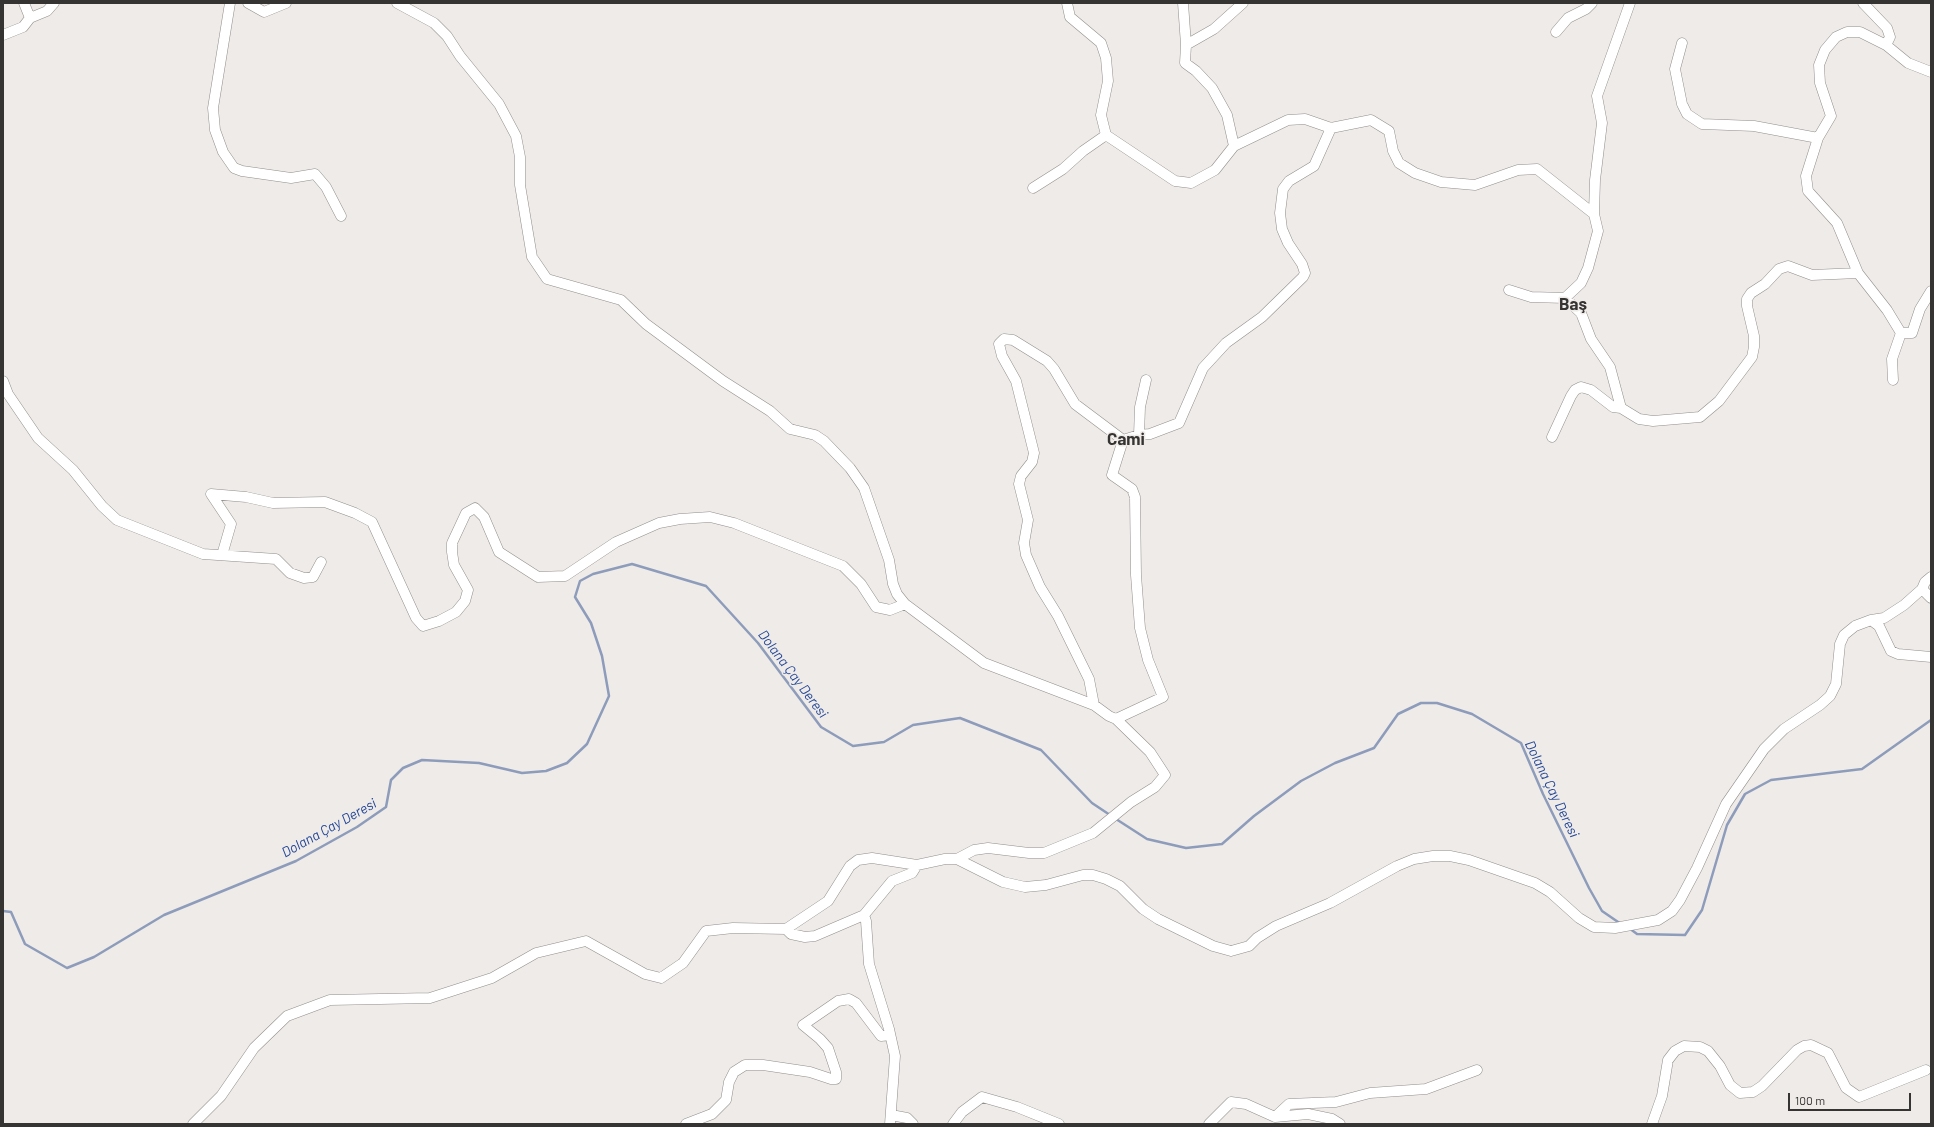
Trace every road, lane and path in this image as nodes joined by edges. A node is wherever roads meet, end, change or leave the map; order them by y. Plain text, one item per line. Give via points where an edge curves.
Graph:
1 (24, 3) edge
2 (54, 3) edge
3 (230, 3) edge
4 (248, 3) edge
5 (286, 3) edge
6 (397, 3) edge
7 (1067, 3) edge
8 (1183, 3) edge
9 (1243, 3) edge
10 (1592, 3) edge
11 (1630, 3) edge
12 (1863, 3) edge
13 (30, 18) junction
14 (1556, 32) dead end
15 (3, 35) edge
16 (1682, 43) dead end
17 (1186, 45) junction
18 (1886, 45) junction
19 (1931, 72) edge
20 (1331, 128) junction
21 (1106, 135) junction
22 (1818, 138) junction
23 (1234, 146) junction
24 (1033, 188) dead end
25 (1594, 214) junction
26 (341, 216) dead end
27 (1858, 273) junction
28 (1509, 290) dead end
29 (1931, 291) edge
30 (1565, 298) junction
31 (1901, 333) junction
32 (1146, 380) dead end
33 (1893, 380) dead end
34 (3, 381) edge
35 (1621, 408) junction
36 (1139, 435) junction
37 (1552, 437) dead end
38 (1123, 440) junction
39 (222, 555) junction
40 (321, 562) dead end
41 (1931, 577) edge
42 (1922, 589) junction
43 (1931, 598) edge
44 (905, 604) junction
45 (1871, 620) junction
46 (1931, 657) edge
47 (1094, 704) junction
48 (1116, 719) junction
49 (957, 859) junction
50 (918, 865) junction
51 (864, 915) junction
52 (786, 929) junction
53 (890, 1035) junction
54 (1477, 1070) dead end
55 (1926, 1070) dead end
56 (1275, 1117) junction
57 (890, 1120) edge
58 (193, 1124) edge
59 (686, 1124) edge
60 (913, 1124) edge
61 (953, 1124) edge
62 (1059, 1124) edge
63 (1209, 1124) edge
64 (1340, 1124) edge
65 (1652, 1124) edge

1 - 13 street
2 - 13 street via 47,11
3 - 26 street via 213,108 214,130 223,152 234,168 242,171 291,178 315,174 326,187
4 - 5 street via 264,12
6 - 44 street via 434,23 500,104 516,136 520,157 520,185 532,257 547,279 621,300 646,324 723,381 770,411 790,429 815,435 824,441 850,468 864,488 889,560 893,584
7 - 21 street via 1070,17 1101,43 1106,58 1108,81 1101,116
8 - 17 street
9 - 17 street via 1214,29
10 - 14 street via 1568,18
11 - 25 street via 1597,96 1602,123
12 - 18 street via 1887,28 1890,37
13 - 15 street via 23,27
16 - 22 street via 1675,69 1682,104 1687,114 1702,124 1754,126
17 - 23 street via 1185,63 1212,88 1227,115
18 - 19 street via 1908,63
18 - 22 street via 1860,32 1847,32 1836,37 1825,50 1819,65 1820,83 1831,116
20 - 23 street via 1305,119 1288,120
20 - 25 street via 1371,120 1388,131 1393,151 1400,163 1415,173 1441,182 1475,185 1518,170 1537,169
20 - 36 street via 1314,166 1289,181 1283,189 1280,213 1282,229 1302,264 1305,273 1303,277 1262,317 1226,343 1203,368 1179,423 1150,434
21 - 23 street via 1175,181 1191,183 1216,170
21 - 24 street via 1063,169
22 - 27 street via 1806,176 1808,191 1838,223
25 - 30 street via 1598,231 1588,268 1581,283
27 - 31 street via 1887,310
27 - 35 street via 1812,275 1788,266 1779,269 1765,284 1751,293 1747,299 1747,306 1754,336 1752,357 1719,402 1700,417 1653,421 1639,419
28 - 30 street via 1531,297
29 - 31 street via 1920,309 1912,333
30 - 35 street via 1581,313 1591,338 1610,367
31 - 33 street via 1892,359
32 - 36 street via 1140,407
34 - 39 street via 8,394 38,438 73,470 102,506 117,520 203,554
35 - 37 street via 1613,407 1584,387 1578,388 1571,396
36 - 38 street
38 - 47 street via 1075,404 1047,362 1013,340 1004,339 999,344 1002,356 1016,381 1034,453 1032,462 1021,476 1019,484 1028,520 1024,543 1026,555 1040,587 1058,616 1089,679
38 - 48 street via 1112,475 1132,489 1135,497 1140,628 1148,660 1162,697
39 - 40 street via 276,559 290,573 304,578 313,577
39 - 44 street via 231,524 210,494 246,497 273,503 325,502 355,512 372,522 416,618 423,626 456,612 465,601 468,590 454,565 452,543 466,513 475,508 484,517 499,552 538,577 565,576 616,542 658,523 710,517 734,523 843,566 862,584 876,607 890,610
41 - 42 street
42 - 43 street
42 - 45 street via 1884,618
44 - 47 street via 984,663
45 - 46 street via 1879,626 1891,651
45 - 49 street via 1855,626 1844,635 1840,644 1836,684 1830,696 1784,729 1764,749 1726,804 1697,868 1672,911 1658,920 1618,927 1594,927 1535,883 1469,860 1433,856 1414,859 1397,866 1330,903 1276,926 1249,946 1231,951 1213,946 1158,919 1143,909 1120,886 1106,879 1083,875 1046,885 1025,887 1003,882
47 - 48 street
48 - 49 street via 1150,752 1165,775 1155,786 1093,833 1044,852 1029,853 988,848 974,850
49 - 50 street
50 - 51 street via 912,873 892,881
50 - 52 street via 872,858 858,860 850,866 828,901
51 - 52 street via 815,936 791,934
51 - 53 street via 869,964
52 - 58 street via 733,928 706,931 683,963 662,978 645,974 586,941 536,953 492,978 430,998 330,1000 288,1016 254,1048 221,1096
53 - 57 street via 895,1056
53 - 59 street via 881,1036 856,1003 849,999 838,1002 803,1025 828,1048 836,1079 810,1072 745,1065 734,1072 729,1082 726,1100 712,1114
54 - 56 street via 1426,1089 1370,1093 1336,1102 1289,1104
55 - 65 street via 1859,1097 1846,1088 1828,1053 1811,1045 1797,1050 1762,1086 1753,1092 1740,1093 1730,1085 1708,1051 1700,1047 1684,1046 1675,1051 1668,1060 1662,1096
56 - 63 street via 1246,1104 1231,1102
56 - 64 street via 1308,1114 1332,1119
57 - 60 street via 907,1118
61 - 62 street via 962,1112 982,1098 1018,1107

